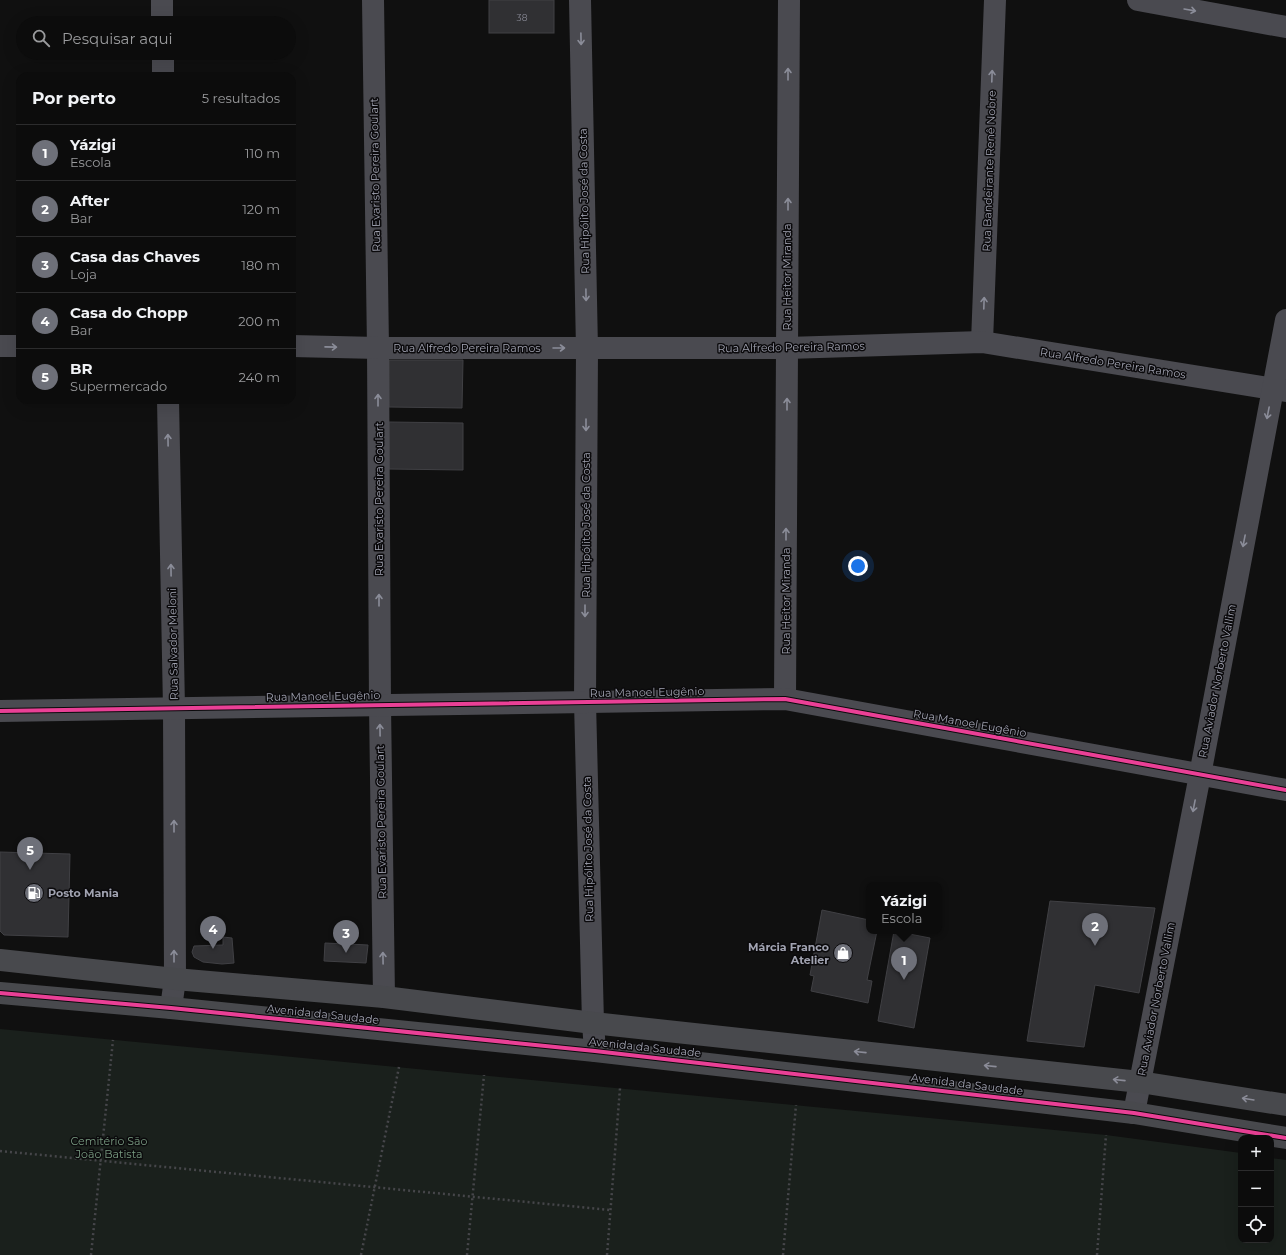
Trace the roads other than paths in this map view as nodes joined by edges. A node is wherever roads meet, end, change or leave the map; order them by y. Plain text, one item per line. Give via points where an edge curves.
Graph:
1 (162, 0) edge
2 (372, 0) edge
3 (580, 0) edge
4 (788, 0) edge
5 (995, 0) edge
6 (1138, 0) edge
7 (162, 16) edge
8 (1286, 27) edge
9 (163, 60) edge
10 (163, 72) edge
11 (1286, 320) edge
12 (982, 342) junction
13 (0, 346) edge
14 (16, 346) edge
15 (296, 346) edge
16 (378, 348) junction
17 (787, 348) junction
18 (587, 349) junction
19 (1279, 390) edge
20 (168, 404) edge
21 (785, 699) junction
22 (584, 702) junction
23 (380, 705) junction
24 (174, 708) junction
25 (0, 710) edge
26 (1200, 775) junction
27 (1286, 790) edge
28 (0, 960) edge
29 (174, 979) junction
30 (0, 993) edge
31 (384, 997) junction
32 (171, 1008) junction
33 (593, 1023) junction
34 (595, 1051) junction
35 (1140, 1082) junction
36 (1286, 1105) edge
37 (1134, 1113) junction
38 (1286, 1138) edge

1 - 7 street
2 - 16 street, Rua Evaristo Pereira Goulart
3 -> 18 street, Rua Hipólito José da Costa
17 -> 4 street, Rua Heitor Miranda
12 -> 5 street, Rua Bandeirante Renê Nobre
6 -> 8 street
9 - 10 street
11 - 19 street, Rua Aviador Norberto Vallim
12 - 17 street, Rua Alfredo Pereira Ramos
12 - 19 street, Rua Alfredo Pereira Ramos
13 - 14 street
15 -> 16 street, Rua Alfredo Pereira Ramos
16 -> 18 street, Rua Alfredo Pereira Ramos
23 -> 16 street, Rua Evaristo Pereira Goulart
17 - 18 street, Rua Alfredo Pereira Ramos
21 -> 17 street, Rua Heitor Miranda
18 -> 22 street, Rua Hipólito José da Costa
19 -> 26 street, Rua Aviador Norberto Vallim
24 -> 20 street, Rua Salvador Meloni
21 - 22 street, Rua Manoel Eugênio
21 - 26 street, Rua Manoel Eugênio
22 - 23 street, Rua Manoel Eugênio
22 - 33 street, Rua Hipólito José da Costa
23 - 24 street, Rua Manoel Eugênio
31 -> 23 street, Rua Evaristo Pereira Goulart
24 - 25 street, Rua Manoel Eugênio
29 -> 24 street, Rua Salvador Meloni
26 - 27 street, Rua Manoel Eugênio
26 -> 35 street, Rua Aviador Norberto Vallim
28 - 29 street, Avenida da Saudade
29 - 31 street, Avenida da Saudade
29 - 32 street, Rua Salvador Meloni
30 - 32 street, Avenida da Saudade
31 - 33 street, Avenida da Saudade
32 - 34 street, Avenida da Saudade
33 - 34 street, Rua Hipólito José da Costa
35 -> 33 street, Avenida da Saudade
34 - 37 street, Avenida da Saudade
36 -> 35 street, Avenida da Saudade
35 - 37 street, Rua Aviador Norberto Vallim
37 - 38 street, Avenida da Saudade

